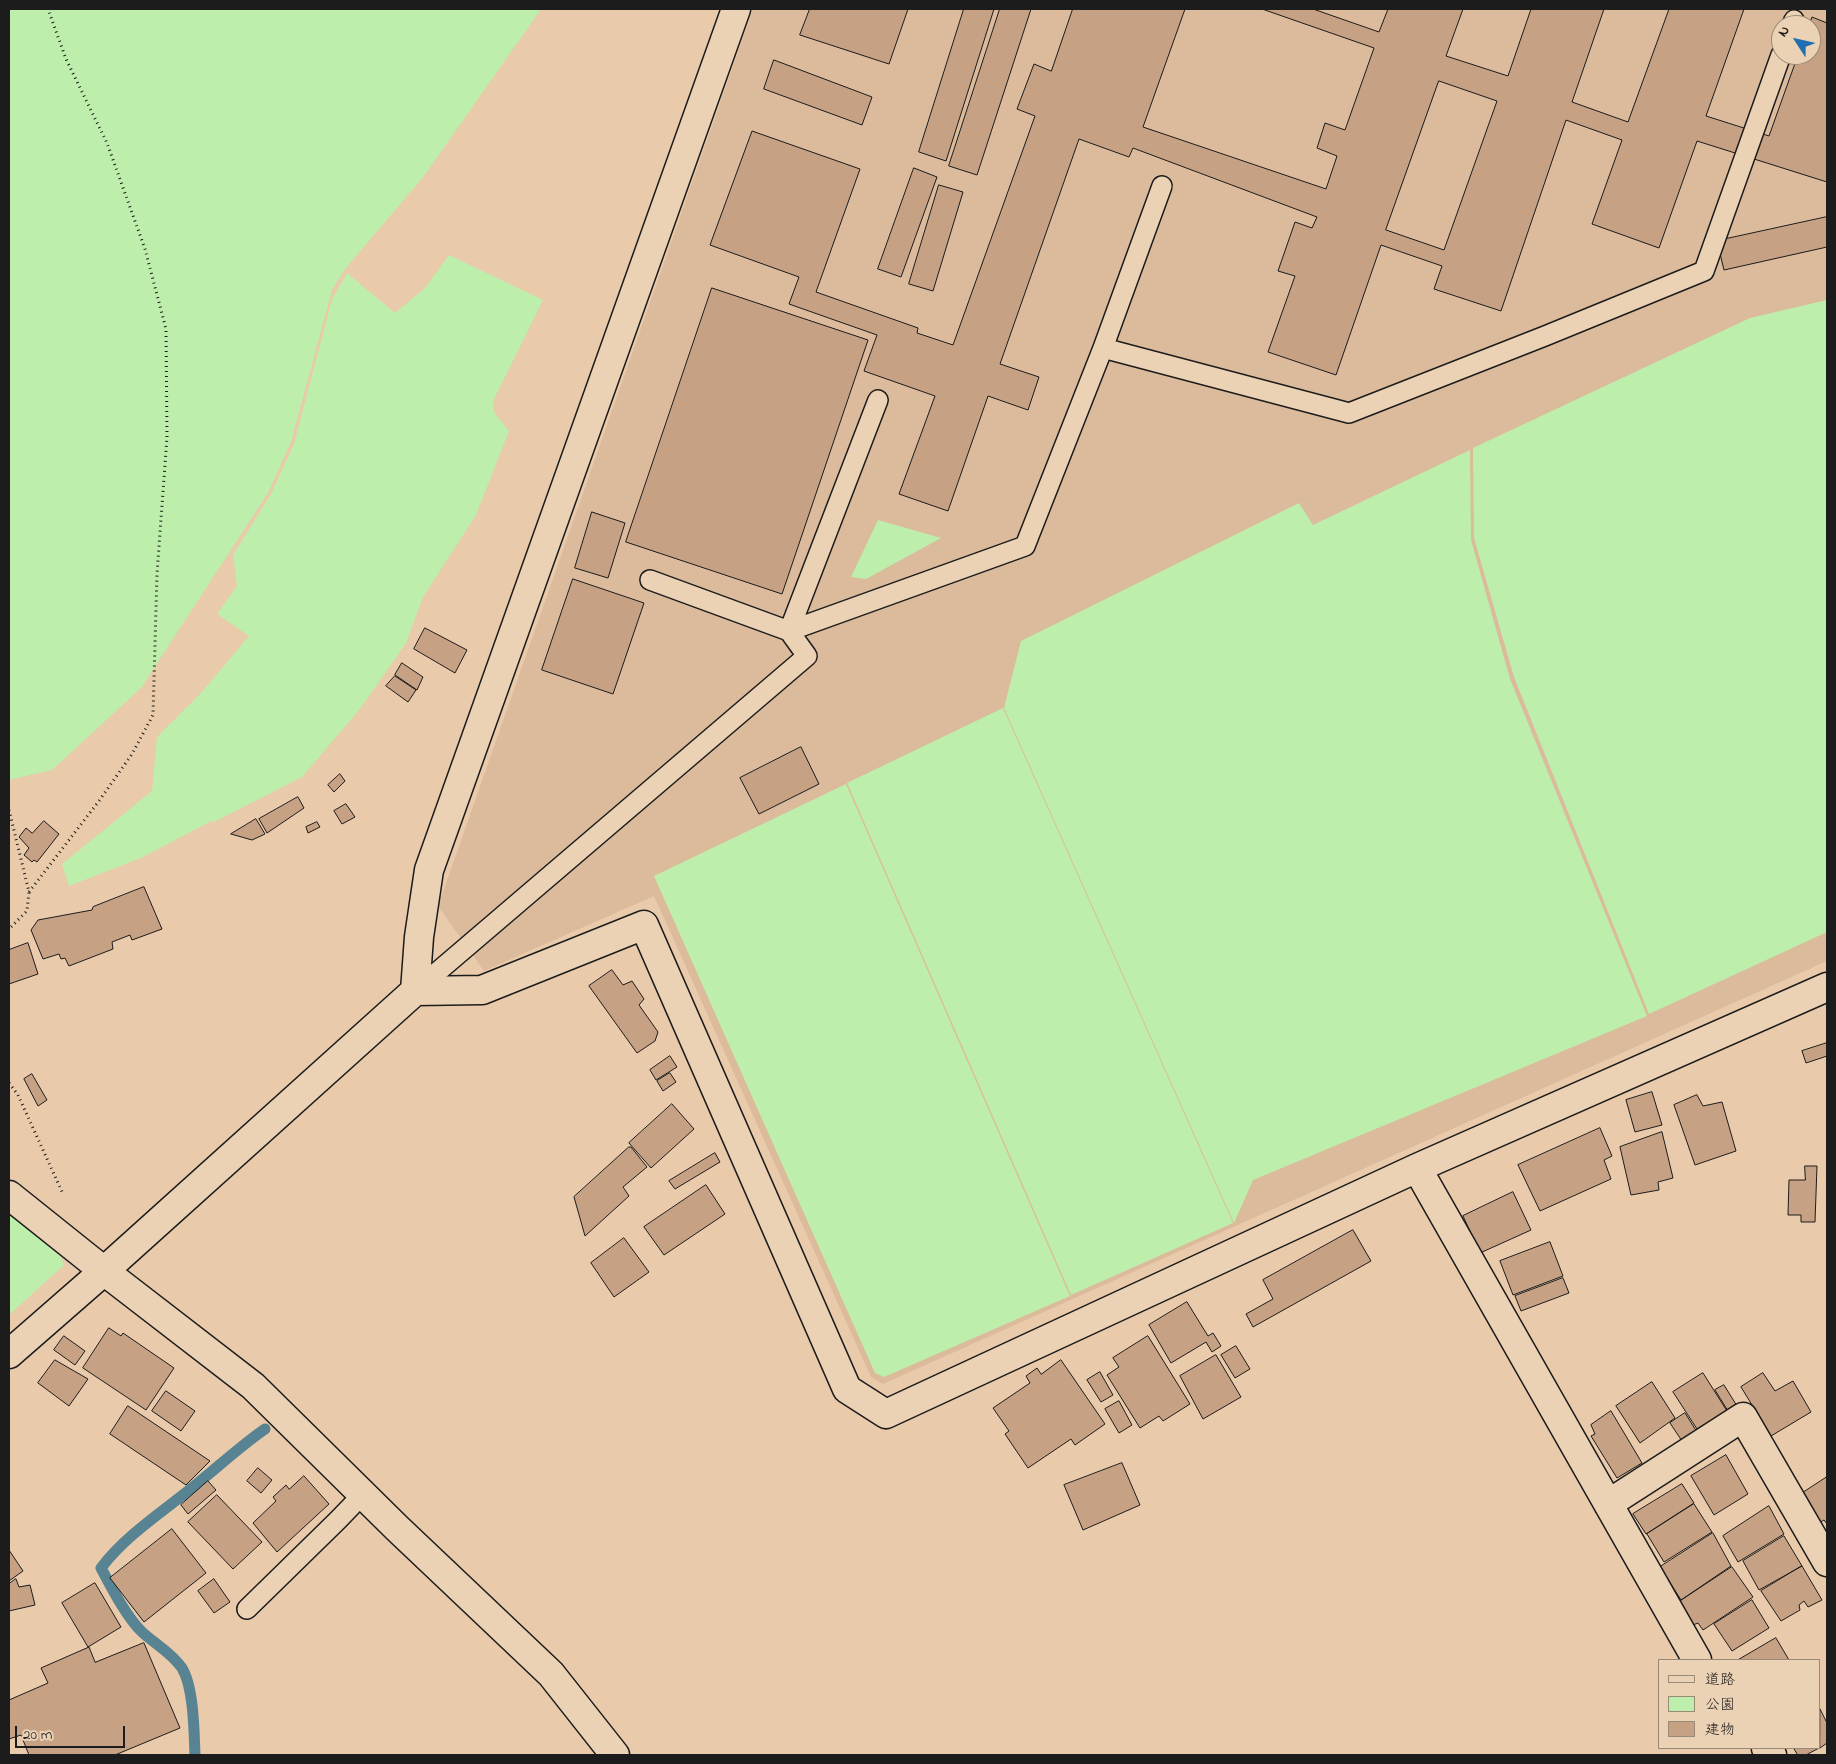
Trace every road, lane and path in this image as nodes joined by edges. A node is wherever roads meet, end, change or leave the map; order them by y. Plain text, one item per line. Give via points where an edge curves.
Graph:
1 (48, 9) edge
2 (736, 9) edge
3 (1777, 65) edge
4 (1162, 186) dead end
5 (1103, 348) junction
6 (878, 400) dead end
7 (650, 580) dead end
8 (789, 631) junction
9 (9, 810) edge
10 (29, 892) junction
11 (9, 929) edge
12 (1827, 986) edge
13 (415, 991) junction
14 (9, 1083) edge
15 (1416, 1168) junction
16 (9, 1195) edge
17 (63, 1195) dead end
18 (104, 1271) junction
19 (9, 1354) edge
20 (363, 1494) junction
21 (1608, 1504) junction
22 (1827, 1562) edge
23 (247, 1609) dead end
24 (1697, 1659) edge
25 (615, 1755) edge

1 - 10 path via 66,59 107,143 145,249 166,329 167,437 157,574 152,715 132,754
2 - 13 street via 429,870
3 - 5 lane via 1704,271 1349,413
4 - 5 lane
5 - 8 lane via 1025,546
6 - 8 lane
7 - 8 lane
8 - 13 lane via 807,656
9 - 10 path
10 - 11 path via 28,911
12 - 15 street
13 - 15 street via 482,990 644,925 847,1388 886,1414
13 - 18 street
14 - 17 path via 18,1095
15 - 21 street
16 - 18 street
18 - 19 street
18 - 20 street via 252,1386
20 - 23 lane
20 - 25 street via 551,1674
21 - 22 street via 1743,1417
21 - 24 street

